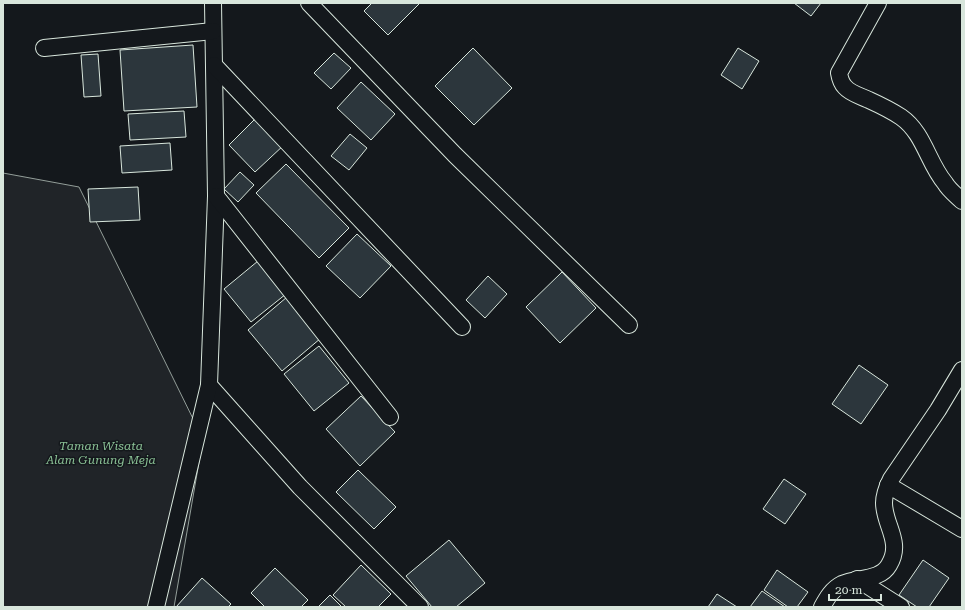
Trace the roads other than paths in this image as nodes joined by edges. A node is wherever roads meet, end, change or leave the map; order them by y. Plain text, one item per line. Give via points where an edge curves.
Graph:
1 (213, 3) edge
2 (309, 3) edge
3 (878, 3) edge
4 (213, 31) junction
5 (44, 48) dead end
6 (214, 65) junction
7 (216, 196) junction
8 (962, 201) edge
9 (628, 325) dead end
10 (462, 327) dead end
11 (962, 370) edge
12 (209, 386) junction
13 (390, 417) dead end
14 (888, 485) junction
15 (962, 529) edge
16 (857, 579) junction
17 (156, 607) edge
18 (420, 607) edge
19 (822, 607) edge
20 (901, 607) edge

1 - 4 street
2 - 9 street via 455,155
3 - 8 street via 840,73 841,82 853,93 902,117 919,137 945,184
4 - 5 street
4 - 6 street
6 - 7 street
6 - 10 street
7 - 12 street
7 - 13 street
11 - 14 street
12 - 17 street
12 - 18 street via 300,487
14 - 15 street
14 - 16 street via 884,504 894,538 890,564 882,573
16 - 19 street via 834,589
16 - 20 street

